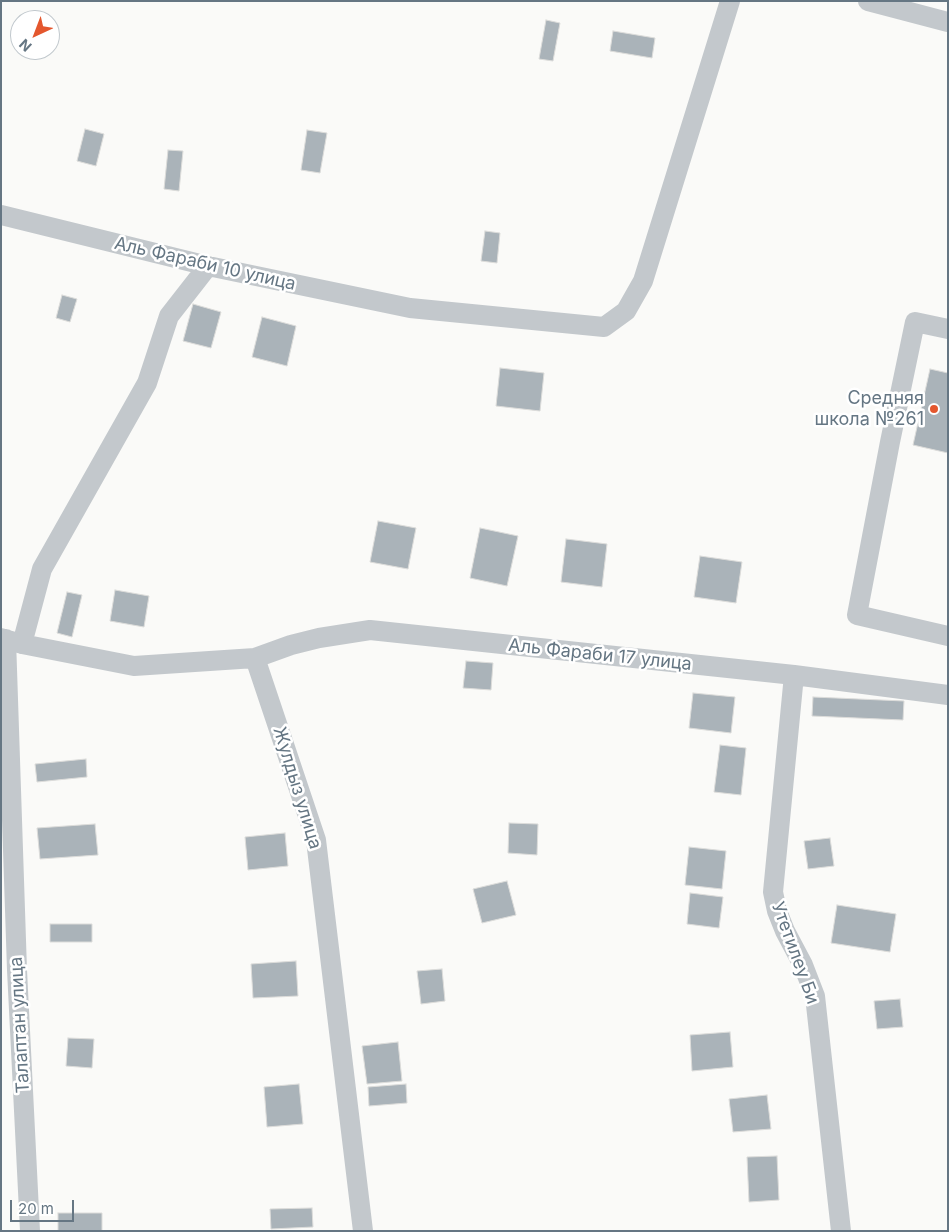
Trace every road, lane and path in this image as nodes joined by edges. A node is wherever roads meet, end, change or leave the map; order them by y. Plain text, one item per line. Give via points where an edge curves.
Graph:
1 (730, 1) edge
2 (868, 1) edge
3 (948, 22) edge
4 (1, 214) edge
5 (208, 266) junction
6 (948, 329) edge
7 (948, 636) edge
8 (10, 640) edge
9 (255, 658) junction
10 (794, 675) junction
11 (948, 695) edge
12 (9, 969) edge
13 (30, 1231) edge
14 (363, 1231) edge
15 (841, 1231) edge

1 - 5 street, Аль Фараби 10 улица via 643,281 626,311 604,327 410,308
2 - 3 street
4 - 5 street, Аль Фараби 10 улица
5 - 8 street, Талаптан улица via 169,316 147,383 42,569
6 - 7 street via 915,322 857,615
8 - 9 street via 134,666
8 - 12 street, Талаптан улица
9 - 10 street, Аль Фараби 17 улица via 319,638 370,630
9 - 14 street, Жулдыз улица via 316,840
10 - 11 street, Аль Фараби 17 улица
10 - 15 street, Утетилеу Би via 773,892 784,931 803,964 815,996
12 - 13 street, Талаптан улица

